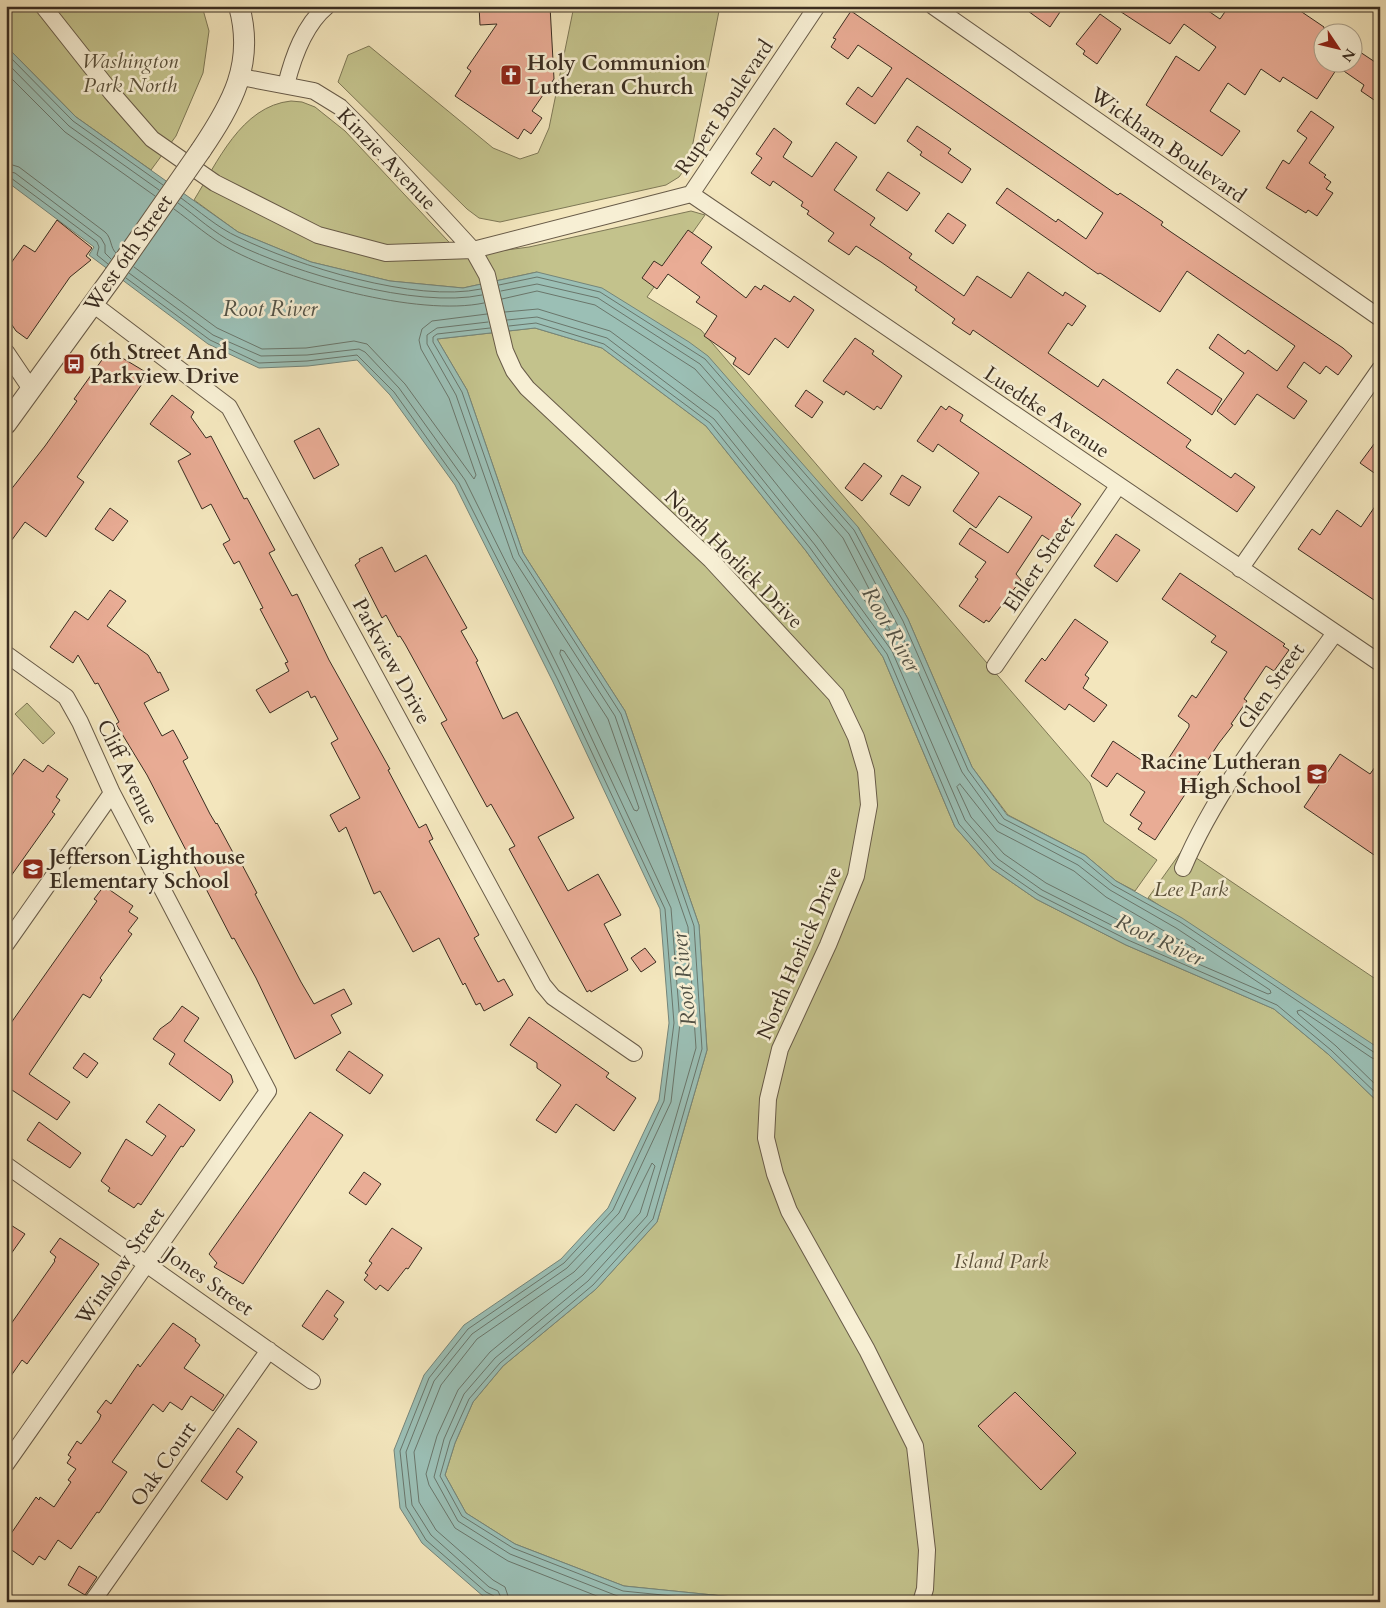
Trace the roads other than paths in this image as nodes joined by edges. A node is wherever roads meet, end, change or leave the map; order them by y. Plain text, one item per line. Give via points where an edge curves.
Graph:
1 (43, 6) edge
2 (240, 6) edge
3 (327, 6) edge
4 (817, 6) edge
5 (932, 6) edge
6 (241, 78) junction
7 (286, 85) junction
8 (691, 194) junction
9 (473, 250) junction
10 (93, 304) junction
11 (1380, 318) edge
12 (6, 352) edge
13 (1380, 369) edge
14 (31, 389) junction
15 (6, 424) edge
16 (1118, 486) junction
17 (1240, 569) junction
18 (1335, 633) junction
19 (6, 654) edge
20 (1380, 663) edge
21 (995, 666) dead end
22 (112, 793) junction
23 (1183, 868) dead end
24 (6, 944) edge
25 (634, 1054) dead end
26 (268, 1091) joint
27 (6, 1165) edge
28 (147, 1264) junction
29 (269, 1350) junction
30 (312, 1381) dead end
31 (6, 1464) edge
32 (92, 1602) edge
33 (921, 1602) edge

1 - 9 street, Rupert Boulevard via 152,139 215,183 318,235 386,253
2 - 6 street via 244,34
3 - 7 street via 314,17 292,62
4 - 8 street, Rupert Boulevard
5 - 11 street, Wickham Boulevard
6 - 7 street, Kinzie Avenue
6 - 10 street, West 6th Street, bridge via 201,150
7 - 9 street, Kinzie Avenue via 314,91 340,107
8 - 9 street, Rupert Boulevard
8 - 16 street, Luedtke Avenue
9 - 33 street, North Horlick Drive via 487,275 505,351 514,372 536,398 712,560 836,695 856,737 866,771 869,805 856,876 780,1049 768,1099 766,1138 789,1211 867,1350 915,1446 927,1550 925,1590
10 - 14 street, West 6th Street
10 - 25 street, Parkview Drive via 229,407 543,985 553,997
12 - 14 street
13 - 17 street
14 - 15 street, West 6th Street
16 - 17 street, Luedtke Avenue
16 - 21 street, Ehlert Street
17 - 18 street, Luedtke Avenue
18 - 20 street, Luedtke Avenue
18 - 23 street, Glen Street via 1199,830
19 - 22 street, Cliff Avenue via 66,697
22 - 24 street
22 - 26 street, Cliff Avenue
26 - 28 street, Winslow Street
27 - 28 street, Jones Street
28 - 29 street, Jones Street
28 - 31 street, Winslow Street
29 - 30 street, Jones Street
29 - 32 street, Oak Court

